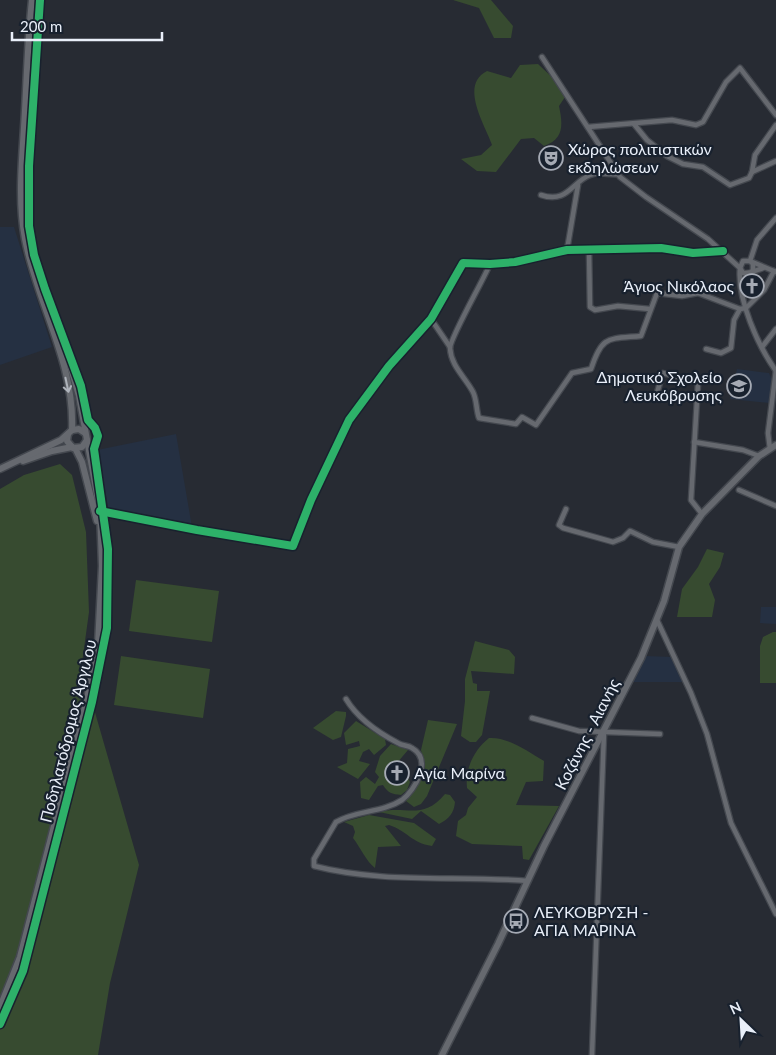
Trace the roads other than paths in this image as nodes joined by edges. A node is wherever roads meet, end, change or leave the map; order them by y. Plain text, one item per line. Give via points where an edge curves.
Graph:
1 (32, 0) edge
2 (542, 57) dead end
3 (776, 115) edge
4 (634, 124) junction
5 (776, 125) edge
6 (588, 127) junction
7 (776, 161) edge
8 (752, 172) junction
9 (618, 174) junction
10 (579, 184) junction
11 (541, 195) dead end
12 (776, 218) edge
13 (567, 250) junction
14 (589, 250) junction
15 (723, 251) junction
16 (730, 257) junction
17 (748, 260) junction
18 (490, 264) junction
19 (740, 268) junction
20 (763, 268) junction
21 (775, 272) edge
22 (748, 273) junction
23 (739, 275) junction
24 (740, 308) junction
25 (746, 308) junction
26 (650, 309) junction
27 (432, 320) junction
28 (776, 329) edge
29 (58, 340) junction
30 (450, 347) junction
31 (762, 347) junction
32 (706, 349) dead end
33 (776, 370) edge
34 (656, 396) dead end
35 (70, 432) junction
36 (86, 437) junction
37 (694, 442) junction
38 (776, 445) edge
39 (73, 448) junction
40 (770, 448) junction
41 (759, 456) junction
42 (12, 464) junction
43 (0, 469) edge
44 (740, 490) dead end
45 (776, 506) edge
46 (566, 509) dead end
47 (100, 511) junction
48 (702, 514) junction
49 (99, 527) junction
50 (680, 547) junction
51 (657, 620) junction
52 (346, 699) dead end
53 (532, 718) dead end
54 (604, 732) junction
55 (660, 734) dead end
56 (528, 881) junction
57 (776, 914) edge
58 (0, 1007) edge
59 (442, 1055) edge
60 (592, 1055) edge

1 - 29 street via 23,150 23,219 31,265
2 - 6 street
3 - 4 street via 740,68 726,82 700,124 693,126 672,120
4 - 6 street
4 - 8 street via 667,156 683,164 704,167 730,185 749,178
5 - 8 street via 755,155
6 - 9 street
7 - 8 street
9 - 10 street via 593,173
9 - 15 street via 646,198
10 - 11 street via 558,196
10 - 13 street
12 - 17 street via 757,240
13 - 14 street
13 - 18 street via 515,262
14 - 15 street via 661,248 693,253
14 - 26 street via 590,307 595,310 618,306
15 - 16 street
16 - 17 street
16 - 19 street
17 - 19 street via 742,262
17 - 20 street
17 - 22 street via 753,268
18 - 27 street via 463,262
18 - 30 street
19 - 22 street
19 - 23 street
20 - 21 street
20 - 22 street
21 - 25 street via 764,290
22 - 23 street
23 - 25 street
24 - 25 street
24 - 26 street via 698,293 682,296 657,293
24 - 32 street via 734,320 731,348 721,353
25 - 31 street
26 - 30 street via 642,336 608,339 600,346 591,369 572,373 536,425 522,417 516,424 479,418 474,393 455,365
27 - 30 street
27 - 47 street via 389,366 349,420 293,546
28 - 31 street
29 -> 35 street via 71,405
29 - 36 street via 74,375
31 - 33 street
33 - 40 street via 768,433
34 - 37 street via 663,373 698,383
35 - 36 street via 79,429
35 - 39 street via 67,441
35 - 42 street via 61,440
36 - 39 street via 82,447
36 - 47 street
37 - 41 street
37 - 48 street via 691,500
38 - 40 street, Κοζάνης - Αιανής
39 - 42 street
39 - 49 street via 82,462
40 - 41 street, Κοζάνης - Αιανής
41 - 48 street, Κοζάνης - Αιανής
42 - 43 street
44 - 45 street
46 - 50 street via 558,525 563,528 613,542 630,531 653,542
47 - 49 street
48 - 50 street, Κοζάνης - Αιανής
49 - 58 street via 102,566 100,627 87,699 20,958
50 - 51 street, Κοζάνης - Αιανής
51 - 54 street, Κοζάνης - Αιανής
51 - 57 street via 707,734 731,823
52 - 56 street via 362,721 398,744 412,747 422,770 415,786 402,800 336,822 314,859 314,866 341,873
53 - 54 street via 563,728
54 - 55 street
54 - 56 street, Κοζάνης - Αιανής
54 - 60 street
56 - 59 street, Κοζάνης - Αιανής

